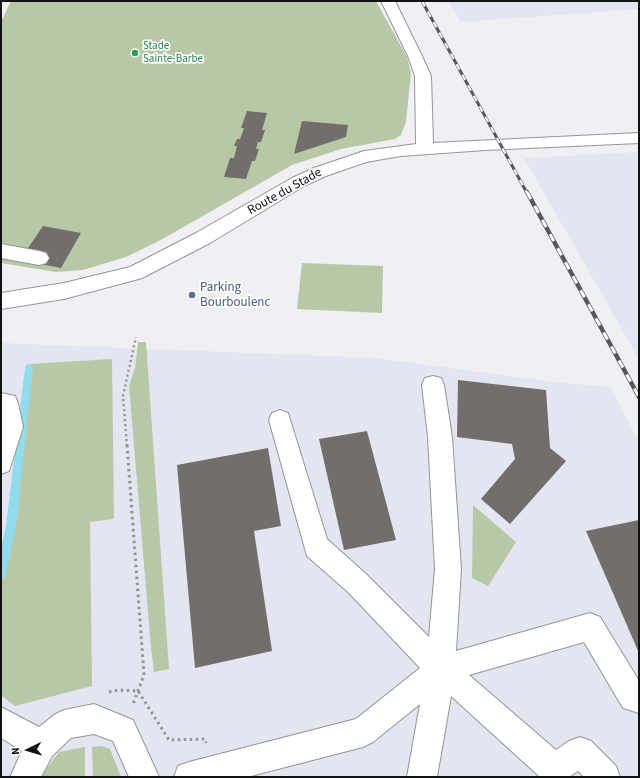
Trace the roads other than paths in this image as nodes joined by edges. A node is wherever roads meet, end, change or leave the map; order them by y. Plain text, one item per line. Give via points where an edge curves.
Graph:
1 (388, 1) edge
2 (639, 138) edge
3 (426, 149) junction
4 (1, 251) edge
5 (39, 258) dead end
6 (1, 286) edge
7 (64, 291) junction
8 (1, 300) edge
9 (434, 385) dead end
10 (1, 403) edge
11 (280, 420) dead end
12 (1, 463) edge
13 (441, 669) junction
14 (639, 698) edge
15 (1, 722) edge
16 (41, 745) junction
17 (25, 777) edge
18 (144, 777) edge
19 (189, 777) edge
20 (422, 777) edge
21 (605, 777) edge

1 - 3 street via 423,76
2 - 3 street, Route du Stade
3 - 7 street, Route du Stade via 380,154 320,172 147,268
4 - 5 street
6 - 7 street, Route du Stade
7 - 8 street, Route du Stade
9 - 13 street via 440,437 448,569
10 - 12 street via 7,403 12,427
11 - 13 street via 316,547 357,583
13 - 14 street via 590,627 633,698
13 - 19 street via 363,732
13 - 20 street
13 - 21 street via 554,769 580,752
15 - 16 street
16 - 17 street
16 - 18 street via 64,724 94,719 123,730

